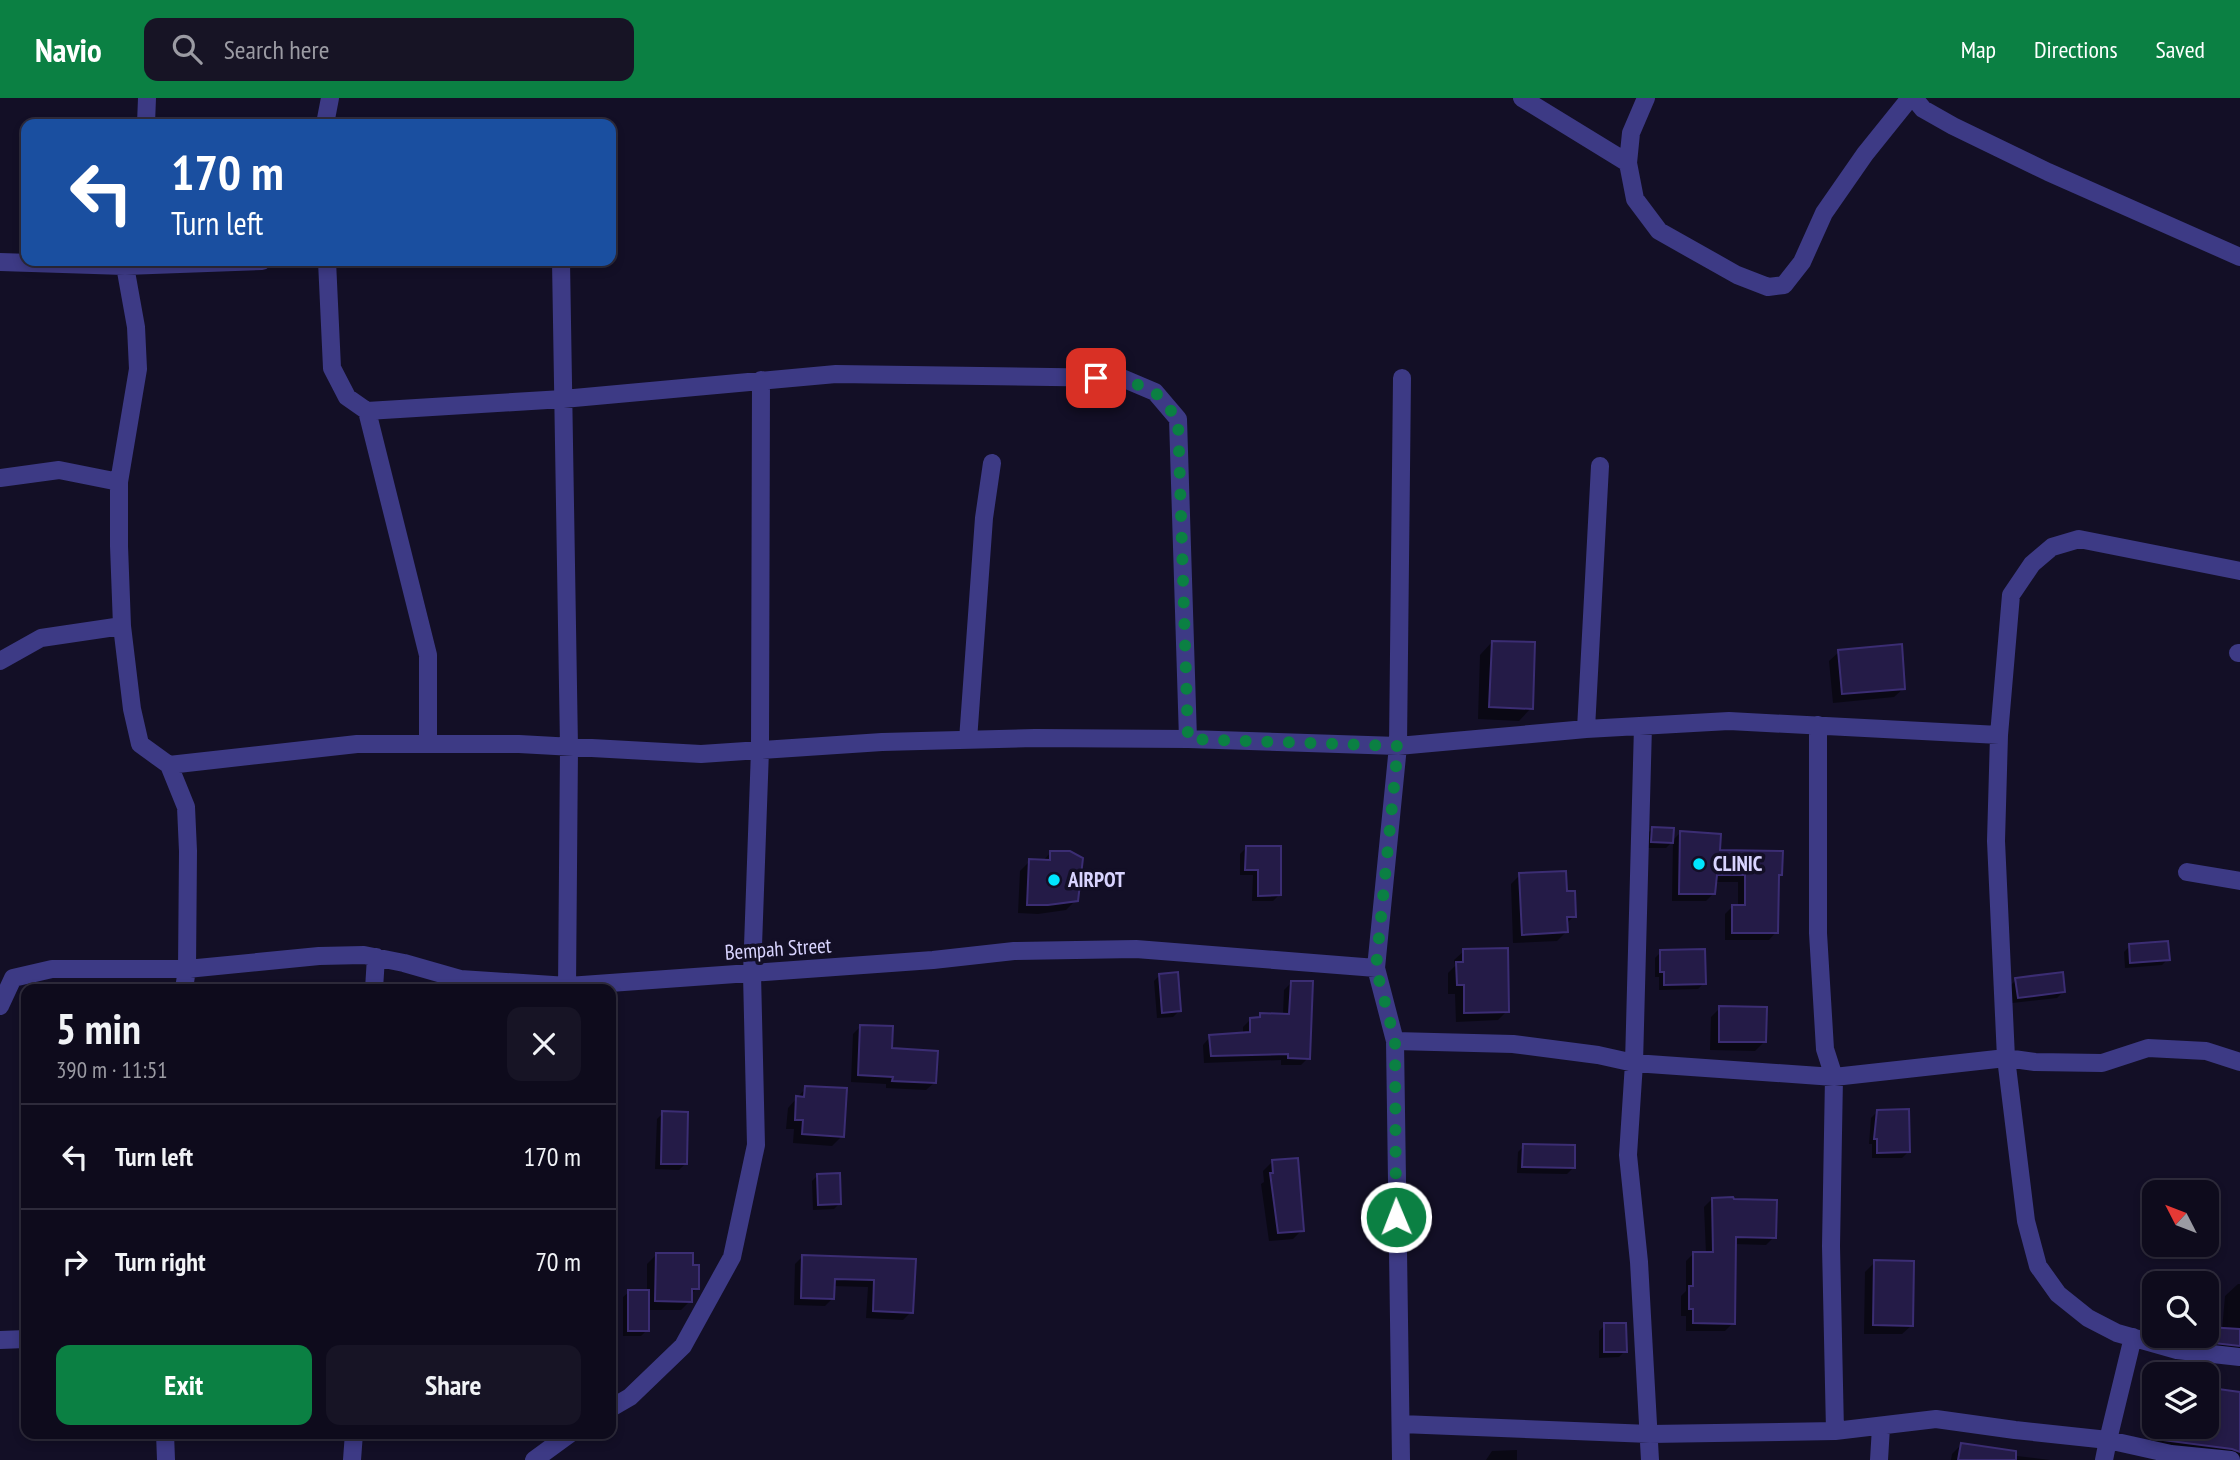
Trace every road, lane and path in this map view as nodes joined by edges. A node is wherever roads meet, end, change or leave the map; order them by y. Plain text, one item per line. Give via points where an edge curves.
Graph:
1 (147, 98) edge
2 (330, 98) edge
3 (1522, 98) edge
4 (1646, 98) edge
5 (1912, 98) edge
6 (146, 119) edge
7 (326, 119) edge
8 (1628, 163) junction
9 (2240, 257) edge
10 (0, 261) edge
11 (21, 261) edge
12 (135, 266) edge
13 (327, 266) edge
14 (561, 266) edge
15 (1402, 378) dead end
16 (761, 380) junction
17 (563, 399) junction
18 (367, 411) junction
19 (992, 463) dead end
20 (1600, 466) dead end
21 (0, 478) edge
22 (119, 482) junction
23 (2240, 571) edge
24 (122, 626) junction
25 (0, 661) edge
26 (1818, 725) junction
27 (1643, 726) junction
28 (1586, 729) junction
29 (1999, 735) junction
30 (1188, 739) junction
31 (968, 740) junction
32 (428, 744) junction
33 (1398, 746) junction
34 (569, 747) junction
35 (760, 750) junction
36 (169, 765) junction
37 (2187, 872) dead end
38 (2240, 881) edge
39 (376, 957) junction
40 (1376, 968) junction
41 (187, 969) junction
42 (752, 974) junction
43 (185, 984) edge
44 (374, 984) edge
45 (519, 984) edge
46 (567, 984) edge
47 (616, 984) edge
48 (0, 1006) edge
49 (1395, 1041) junction
50 (2006, 1058) junction
51 (2240, 1062) edge
52 (1634, 1063) junction
53 (1834, 1077) junction
54 (2133, 1337) junction
55 (0, 1339) edge
56 (21, 1339) edge
57 (2240, 1357) edge
58 (616, 1405) edge
59 (1401, 1424) junction
60 (1881, 1427) junction
61 (1835, 1431) junction
62 (1650, 1434) junction
63 (165, 1439) edge
64 (354, 1439) edge
65 (563, 1439) edge
66 (2108, 1440) junction
67 (166, 1460) edge
68 (352, 1460) edge
69 (534, 1460) edge
70 (1401, 1460) edge
71 (1650, 1460) edge
72 (1879, 1460) edge
73 (2104, 1460) edge
74 (2231, 1460) edge

1 - 6 street
2 - 7 street
3 - 8 street
4 - 8 street via 1631,133
5 - 8 street via 1872,144 1824,212 1802,262 1784,285 1768,287 1737,275 1659,231 1635,199
5 - 9 street via 1953,126
10 - 11 street
12 - 22 street via 138,369
13 - 18 street via 332,368 347,397
14 - 17 street
15 - 33 street
16 - 17 street
16 - 30 street via 836,373 1122,378 1155,392 1178,419
16 - 35 street
17 - 18 street
17 - 34 street
18 - 32 street via 428,655
19 - 31 street
20 - 28 street
21 - 22 street via 59,470
22 - 24 street
23 - 29 street via 2080,539 2052,547 2032,564 2011,595
24 - 25 street via 41,638
24 - 36 street via 140,744
26 - 27 street via 1730,721
26 - 29 street
26 - 53 street via 1818,933 1825,1049
27 - 28 street
27 - 52 street
28 - 33 street
29 - 50 street via 1996,841
30 - 31 street
30 - 33 street
31 - 35 street
32 - 34 street
32 - 36 street via 356,744
33 - 40 street
34 - 35 street via 701,754
34 - 46 street
35 - 42 street
36 - 41 street via 186,807
37 - 38 street
39 - 41 street, Bempah Street via 319,956
39 - 44 street
39 - 45 street, Bempah Street via 460,979
40 - 42 street, Bempah Street via 1136,949 1014,951
40 - 49 street
41 - 43 street
41 - 48 street, Bempah Street via 52,969 13,978
42 - 47 street, Bempah Street
42 - 58 street via 756,1145 732,1257 684,1346
49 - 52 street via 1513,1044
49 - 59 street
50 - 51 street via 2102,1063 2148,1048 2206,1051
50 - 53 street
50 - 54 street via 2026,1221 2038,1266 2058,1294 2088,1318
52 - 53 street
52 - 62 street via 1628,1155
53 - 61 street
54 - 57 street via 2177,1350
54 - 66 street
55 - 56 street
59 - 62 street
59 - 70 street
60 - 61 street
60 - 66 street via 1936,1419
60 - 72 street
61 - 62 street
62 - 71 street
63 - 67 street
64 - 68 street
65 - 69 street
66 - 73 street
66 - 74 street via 2171,1454

